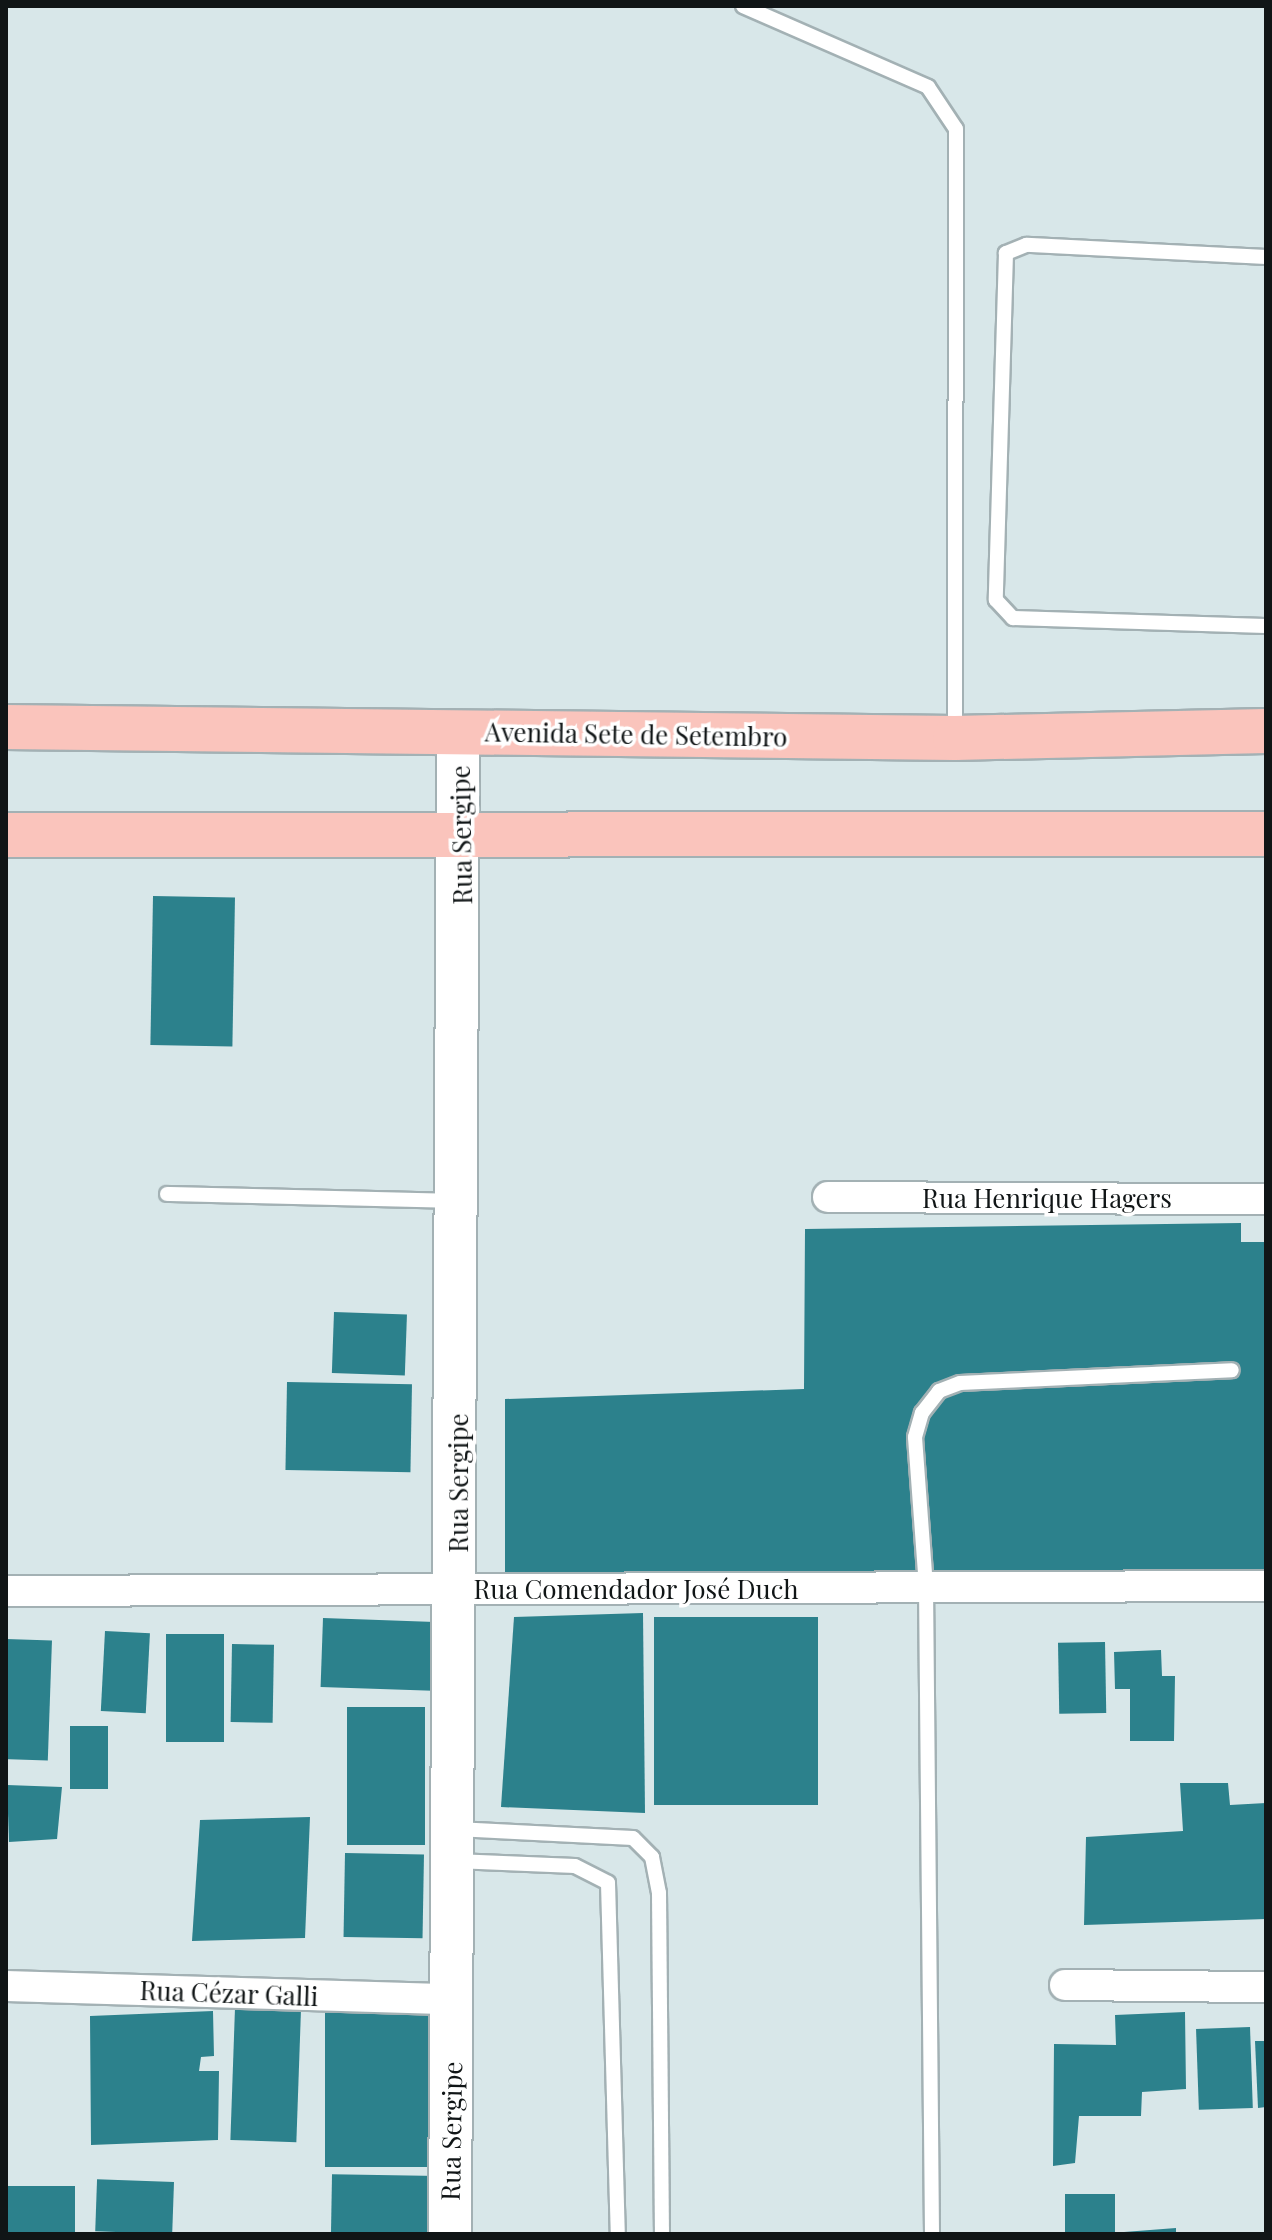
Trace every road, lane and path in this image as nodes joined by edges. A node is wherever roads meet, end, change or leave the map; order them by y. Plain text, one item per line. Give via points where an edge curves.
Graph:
1 (743, 6) edge
2 (1266, 257) edge
3 (1266, 626) edge
4 (6, 727) edge
5 (1266, 731) edge
6 (458, 732) junction
7 (955, 738) junction
8 (1266, 834) edge
9 (6, 835) edge
10 (463, 839) junction
11 (167, 1194) dead end
12 (828, 1197) dead end
13 (1266, 1199) edge
14 (460, 1201) junction
15 (1232, 1370) dead end
16 (1266, 1586) edge
17 (926, 1587) junction
18 (6, 1591) edge
19 (458, 1591) junction
20 (455, 1845) junction
21 (1065, 1985) dead end
22 (6, 1986) edge
23 (1266, 1987) edge
24 (452, 1999) junction
25 (450, 2234) edge
26 (618, 2234) edge
27 (662, 2234) edge
28 (932, 2234) edge

1 - 7 lane via 928,87 956,129
2 - 3 lane via 1026,245 1006,253 996,600 1013,618
4 - 6 main road, Avenida Sete de Setembro
5 - 7 main road, Avenida Sete de Setembro
6 - 7 main road, Avenida Sete de Setembro
6 - 10 main road, Rua Sergipe
8 - 10 main road
9 - 10 main road
10 - 14 main road, Rua Sergipe
11 - 14 lane
12 - 13 street, Rua Henrique Hagers
14 - 19 main road, Rua Sergipe
15 - 17 lane via 960,1383 939,1391 915,1437
16 - 17 street, Rua Comendador José Duch
17 - 19 street, Rua Comendador José Duch
17 - 28 lane
18 - 19 street, Rua Comendador José Duch
19 - 20 main road, Rua Sergipe
20 - 24 main road, Rua Sergipe
20 - 26 lane via 575,1866 608,1883
20 - 27 lane via 633,1838 652,1857 659,1893
21 - 23 street
22 - 24 street, Rua Cézar Galli
24 - 25 main road, Rua Sergipe

